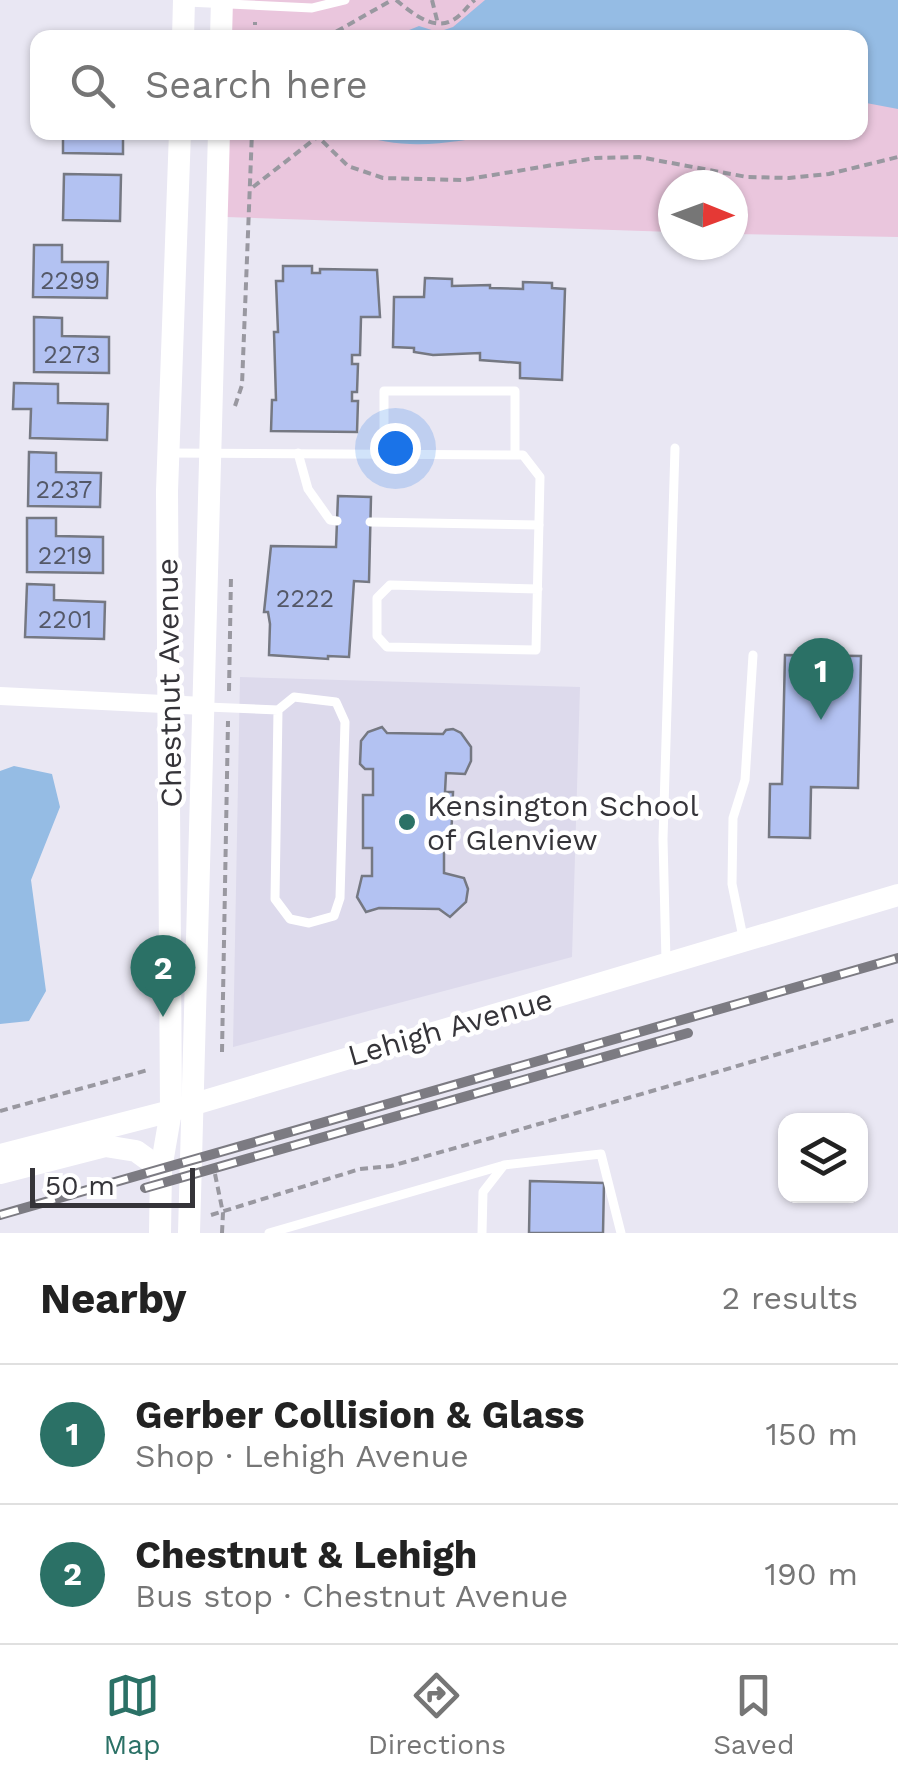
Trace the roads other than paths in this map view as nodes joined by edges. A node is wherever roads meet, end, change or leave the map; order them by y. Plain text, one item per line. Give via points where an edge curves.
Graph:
1 (345, 0) edge
2 (184, 1) edge
3 (222, 3) edge
4 (183, 30) edge
5 (221, 30) edge
6 (180, 140) edge
7 (218, 140) edge
8 (675, 448) dead end
9 (169, 453) junction
10 (210, 453) junction
11 (298, 454) junction
12 (384, 454) junction
13 (514, 454) junction
14 (337, 520) dead end
15 (370, 522) dead end
16 (539, 525) junction
17 (538, 589) junction
18 (753, 655) dead end
19 (0, 696) edge
20 (170, 702) junction
21 (204, 706) junction
22 (278, 710) junction
23 (898, 895) edge
24 (744, 940) junction
25 (666, 964) junction
26 (194, 1103) junction
27 (171, 1111) junction
28 (0, 1155) edge
29 (504, 1165) junction
30 (161, 1169) junction
31 (0, 1173) edge
32 (195, 1224) edge
33 (160, 1233) edge
34 (269, 1233) edge
35 (482, 1233) edge
36 (621, 1233) edge

1 - 3 lane via 312,8
2 - 3 lane
2 - 4 street
3 - 5 street
6 - 9 street, Chestnut Avenue
7 - 10 street, Chestnut Avenue
8 - 25 lane via 663,839
9 - 10 lane
9 - 20 street, Chestnut Avenue
10 - 11 lane
10 - 21 street, Chestnut Avenue
11 - 12 lane
11 - 14 lane via 308,489 330,520
12 - 13 lane
12 - 13 lane via 384,391 515,391
13 - 16 lane via 523,454 540,476
15 - 16 lane
16 - 17 lane
17 - 17 lane via 536,650 387,647 376,636 377,598 390,585
18 - 24 lane via 745,780 733,818 732,884
19 - 20 street
20 - 21 street
20 - 27 street, Chestnut Avenue
21 - 22 lane
21 - 26 street, Chestnut Avenue
22 - 22 lane via 275,899 290,919 309,922 334,916 340,898 345,722 336,702 320,698 294,697
23 - 24 street, Lehigh Avenue
24 - 25 street, Lehigh Avenue
25 - 26 street, Lehigh Avenue
26 - 27 street, Lehigh Avenue
26 - 32 street, Chestnut Avenue
27 - 28 street, Lehigh Avenue
27 - 30 street, Chestnut Avenue
29 - 34 lane
29 - 35 lane via 483,1192
29 - 36 lane via 602,1154
30 - 31 street via 136,1151 105,1146
30 - 33 street, Chestnut Avenue

